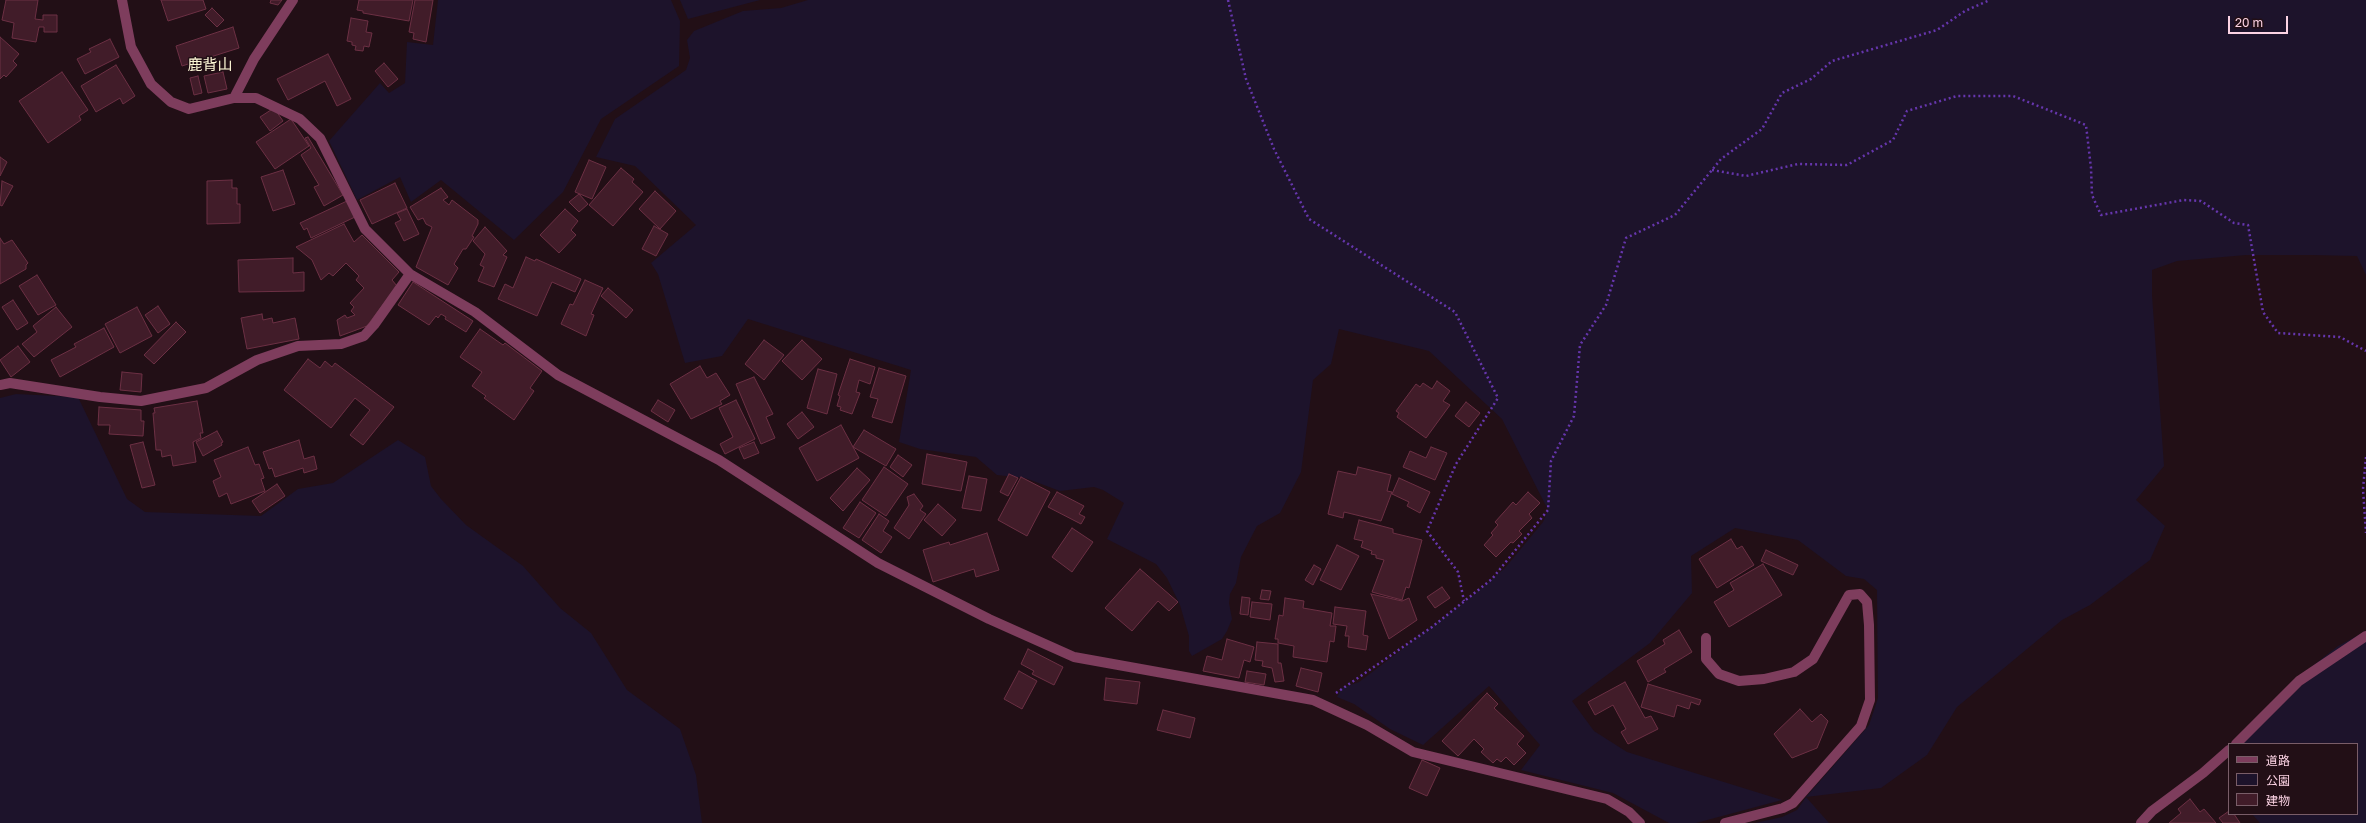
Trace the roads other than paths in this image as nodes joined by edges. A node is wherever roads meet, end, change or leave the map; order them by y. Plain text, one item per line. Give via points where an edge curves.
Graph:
1 (122, 0) edge
2 (293, 0) edge
3 (234, 98) junction
4 (410, 274) junction
5 (0, 386) edge
6 (2366, 636) edge
7 (1706, 638) dead end
8 (2237, 743) edge
9 (2228, 751) edge
10 (1640, 823) edge
11 (1725, 823) edge
12 (2141, 823) edge

1 - 3 street via 131,47 151,84 171,102 189,109
2 - 3 street via 254,59
3 - 4 street via 256,98 278,106 300,120 320,138 365,229
4 - 5 street via 364,336 341,344 298,346 257,360 206,388 141,401 10,383
4 - 10 street via 475,312 558,375 719,460 878,563 989,619 1074,657 1313,700 1413,752 1607,799 1629,812
6 - 8 street via 2299,681
7 - 11 street via 1706,659 1719,674 1739,681 1764,679 1794,672 1813,658 1849,595 1860,594 1867,602 1870,700 1861,726 1793,803 1784,808
9 - 12 street via 2152,811

